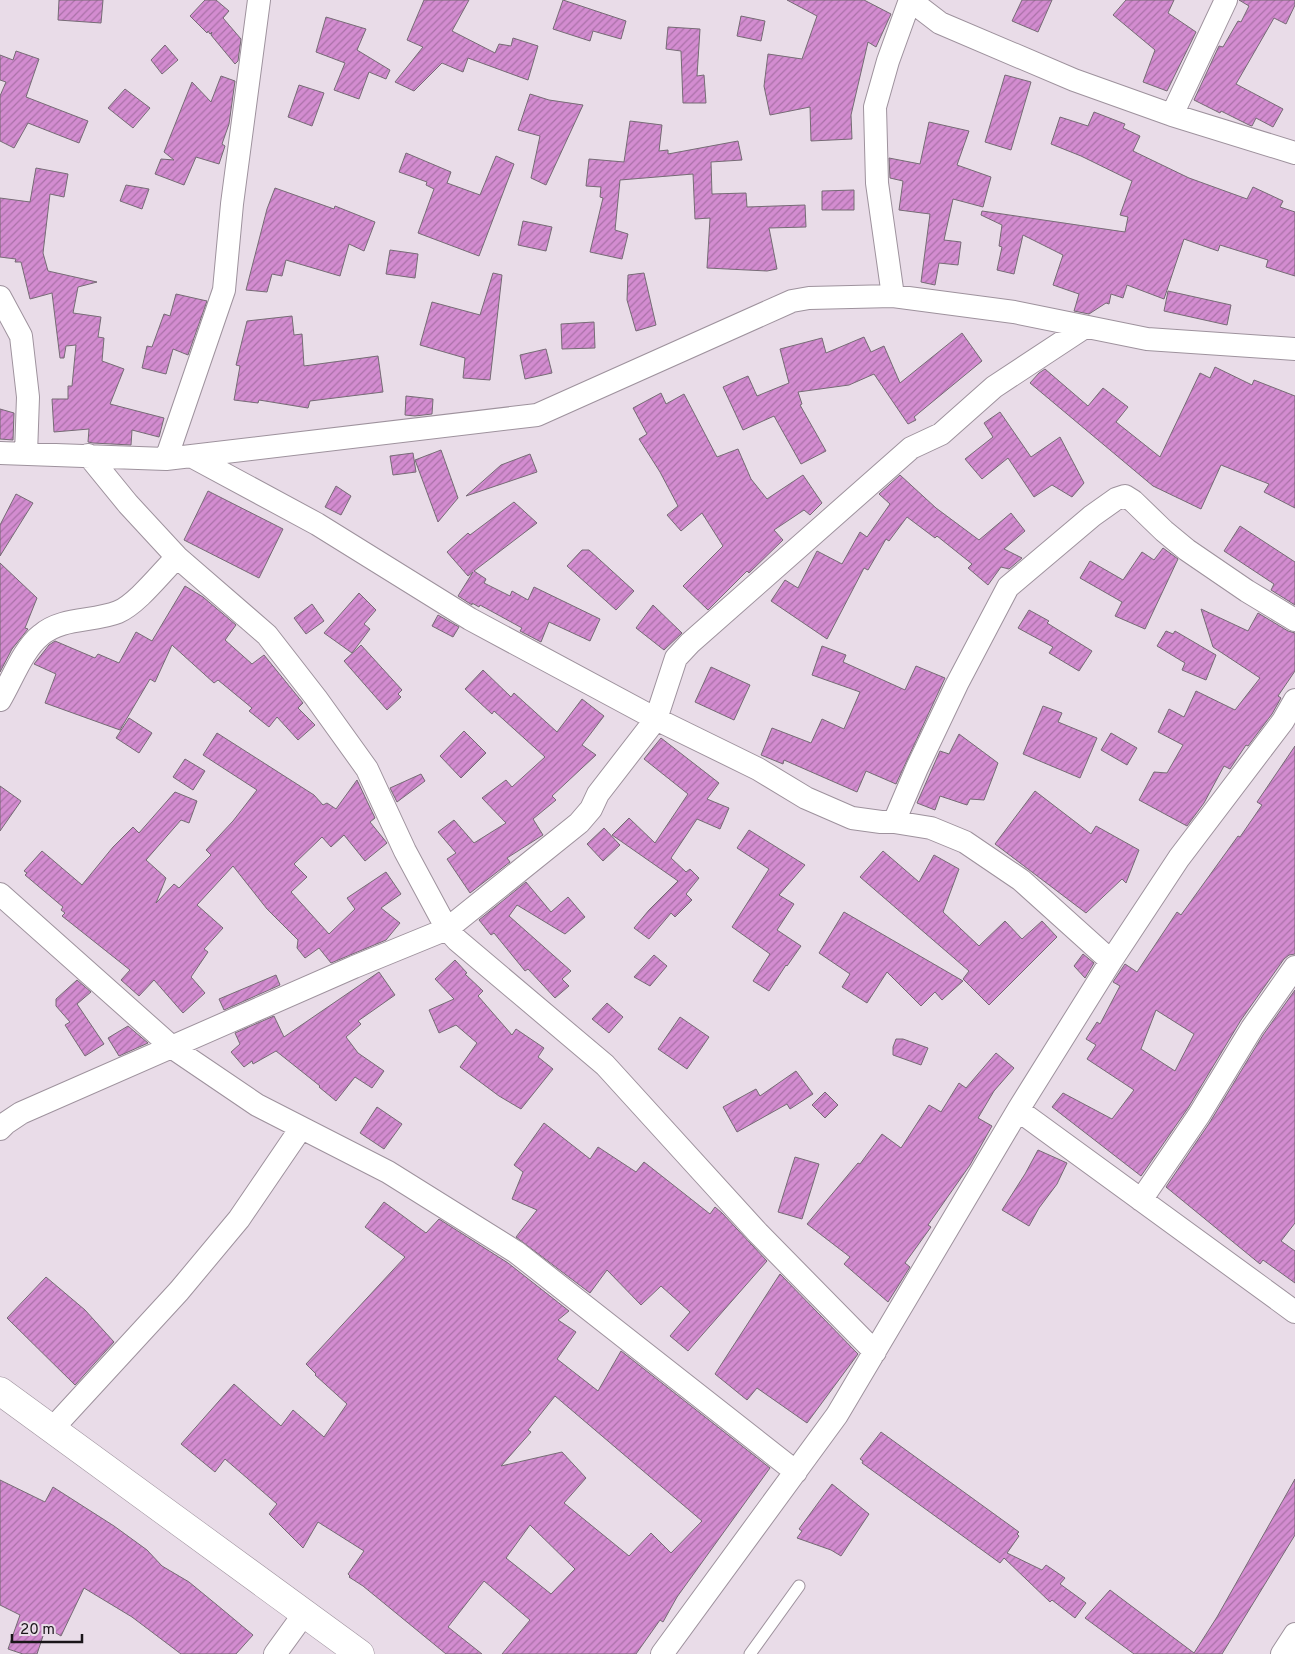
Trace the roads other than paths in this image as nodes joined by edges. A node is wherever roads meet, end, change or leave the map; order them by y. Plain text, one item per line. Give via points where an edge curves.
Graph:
1 (259, 0) edge
2 (910, 0) edge
3 (1226, 0) edge
4 (1172, 115) junction
5 (1295, 153) edge
6 (893, 296) junction
7 (0, 297) edge
8 (1085, 326) junction
9 (1295, 349) edge
10 (0, 453) edge
11 (26, 454) junction
12 (88, 455) junction
13 (191, 456) junction
14 (166, 460) junction
15 (177, 557) junction
16 (1295, 620) edge
17 (0, 700) edge
18 (1295, 700) edge
19 (656, 719) junction
20 (1289, 726) edge
21 (894, 822) junction
22 (0, 894) edge
23 (447, 930) junction
24 (1111, 961) junction
25 (1295, 967) edge
26 (173, 1048) junction
27 (1018, 1110) junction
28 (301, 1128) junction
29 (0, 1129) edge
30 (1141, 1200) junction
31 (1295, 1312) edge
32 (875, 1352) junction
33 (0, 1391) edge
34 (52, 1430) junction
35 (796, 1472) junction
36 (799, 1586) dead end
37 (304, 1614) junction
38 (1295, 1634) edge
39 (274, 1654) edge
40 (360, 1654) edge
41 (662, 1654) edge
42 (750, 1654) edge
43 (1282, 1654) edge

1 - 14 street via 224,290
2 - 4 street via 940,23 1074,80
2 - 6 street via 875,107 877,182
3 - 4 street
4 - 5 street
6 - 8 street via 1014,312
6 - 13 street via 792,301 537,415
7 - 11 street via 21,336 28,397
8 - 9 street via 1146,339
8 - 19 street via 994,387 941,434 912,448 690,642 676,658
10 - 11 street
11 - 12 street
12 - 14 street
12 - 15 street
13 - 14 street
13 - 19 street via 317,524 470,619
15 - 17 street via 120,611 104,617 54,625 40,635 28,649
15 - 23 street via 267,635 316,698 367,769
16 - 21 street via 1187,550 1133,501 1125,496 1116,499 1008,587 957,684
18 - 20 street
19 - 21 street via 758,769 806,798 852,818
19 - 23 street via 579,823
20 - 24 street via 1179,858
21 - 24 street via 931,828 965,842 1021,880
22 - 26 street
23 - 26 street via 354,967
23 - 32 street via 605,1065 758,1233
24 - 27 street
25 - 30 street
26 - 28 street via 257,1106
26 - 29 street via 21,1113
27 - 30 street
27 - 32 street
28 - 34 street via 239,1219 179,1291
28 - 35 street via 388,1172 516,1252
30 - 31 street
32 - 35 street
33 - 34 main road
34 - 37 main road
35 - 41 street
36 - 42 lane
37 - 39 street
37 - 40 main road
38 - 43 street

